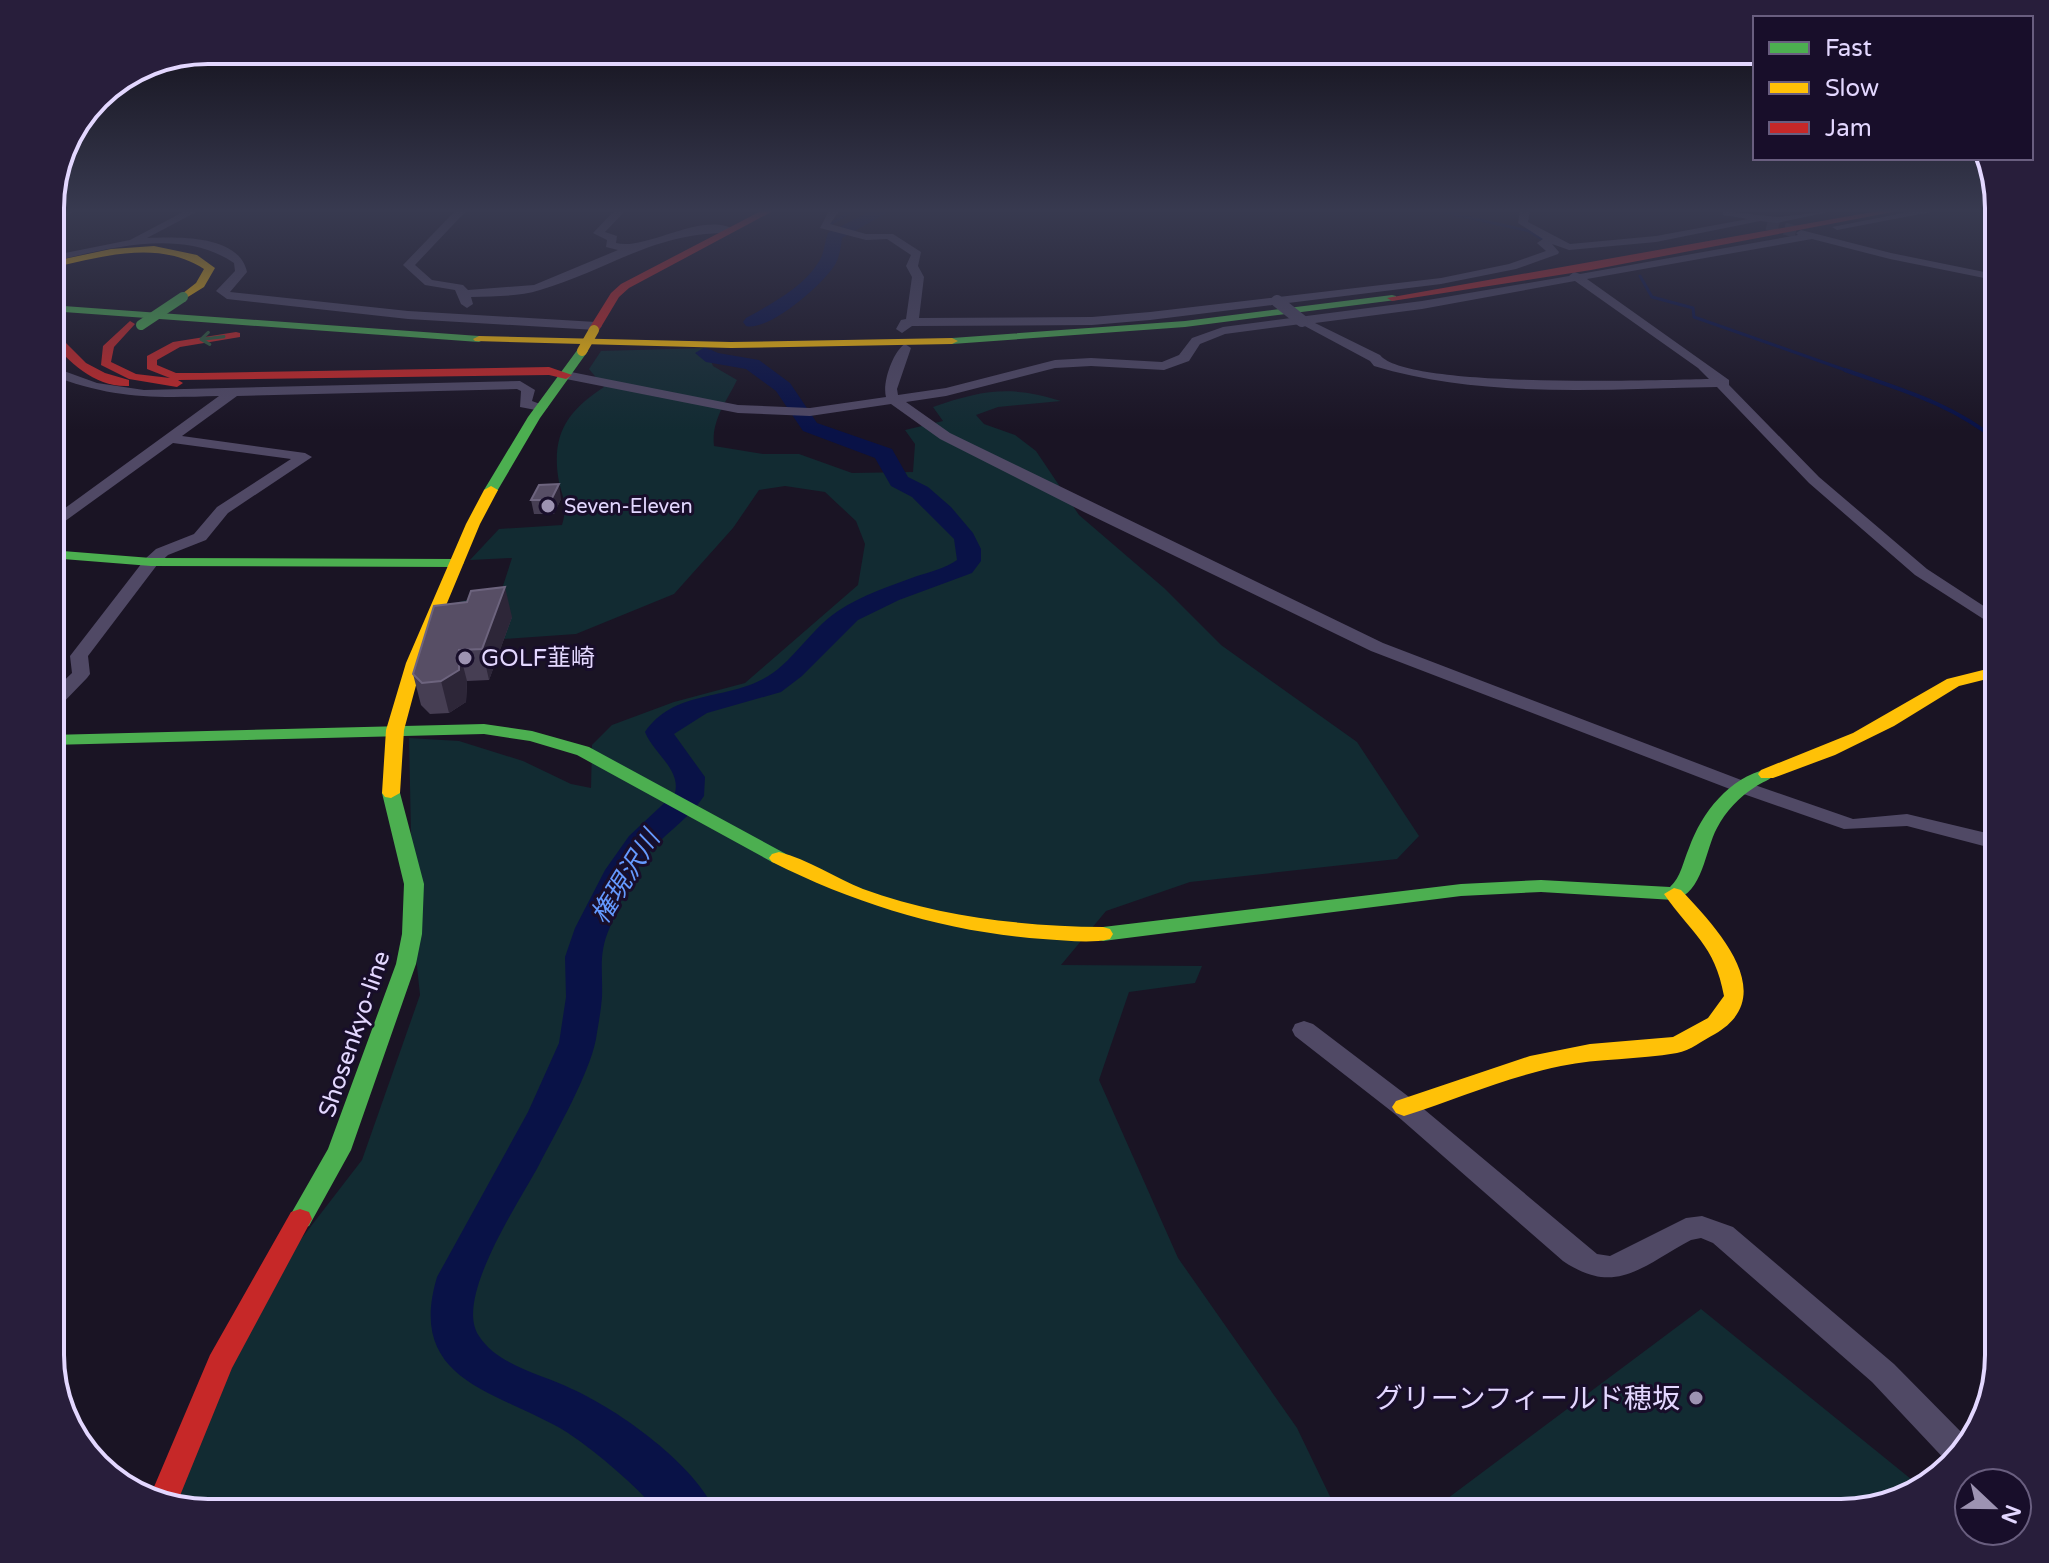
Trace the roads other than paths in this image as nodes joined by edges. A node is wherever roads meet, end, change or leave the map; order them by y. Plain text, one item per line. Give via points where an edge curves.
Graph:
1 (190, 284) edge
2 (202, 284) edge
3 (229, 284) edge
4 (436, 284) edge
5 (547, 284) edge
6 (629, 284) edge
7 (916, 284) edge
8 (1417, 284) edge
9 (1452, 284) edge
10 (1485, 284) edge
11 (1532, 284) edge
12 (1585, 284) edge
13 (465, 294) junction
14 (64, 295) edge
15 (64, 295) edge
16 (178, 297) junction
17 (1276, 301) junction
18 (470, 320) junction
19 (1304, 321) junction
20 (595, 328) junction
21 (625, 344) junction
22 (905, 348) dead end
23 (64, 349) edge
24 (64, 375) edge
25 (566, 375) junction
26 (412, 376) junction
27 (1724, 383) junction
28 (232, 393) junction
29 (893, 399) junction
30 (541, 407) junction
31 (172, 439) junction
32 (64, 517) edge
33 (64, 555) edge
34 (151, 562) junction
35 (457, 563) junction
36 (1985, 615) edge
37 (1985, 672) edge
38 (64, 691) edge
39 (395, 730) junction
40 (64, 740) edge
41 (1742, 787) junction
42 (1985, 840) edge
43 (1674, 894) junction
44 (1304, 1030) dead end
45 (1404, 1107) junction
46 (1953, 1446) edge
47 (166, 1492) edge

1 - 16 main road
2 - 16 main road
3 - 18 street via 222,291 227,295
4 - 13 street via 459,287
5 - 13 street
6 - 20 main road, Shosenkyo-line via 615,295
7 - 17 street via 907,326 1116,319
8 - 17 street
9 - 14 main road via 1172,319 993,333 704,340 532,335
10 - 21 main road via 1084,333 924,342
11 - 19 street
12 - 27 street
13 - 18 street
15 - 21 main road via 415,335
16 - 26 main road, bridge via 136,324 117,350 125,367 157,378 208,381
17 - 19 street, bridge
18 - 20 street
19 - 27 street via 1379,363 1419,375 1578,385
19 - 29 street via 1208,335 1184,358 1164,366 1071,362
20 - 25 main road, Shosenkyo-line, bridge
21 -> 26 main road via 242,335 177,344 151,358 151,367 174,376
22 - 29 street via 890,383
23 - 26 main road via 79,369 121,383 165,388
24 - 28 street via 121,392
25 - 26 main road
25 - 29 street via 738,409 810,412
25 - 30 main road, Shosenkyo-line
27 - 36 street via 1814,480 1921,572
28 - 30 street via 520,385 528,390 525,404
28 - 31 street
29 - 41 street via 945,436 1350,635
30 - 35 main road, Shosenkyo-line via 497,479
31 - 32 street
31 - 34 street via 305,457 222,510 200,537
33 - 34 main road
34 - 35 main road
34 - 38 street via 79,656 81,674
35 - 39 main road, Shosenkyo-line via 414,663
37 - 41 main road via 1947,681 1916,707 1872,730
39 - 40 main road
39 - 43 main road via 484,729 558,742 674,798 815,878 875,902 1044,935 1144,931 1461,890 1541,886
39 - 47 main road, Shosenkyo-line via 391,801 414,884 406,964 339,1150 220,1363
41 - 42 street via 1851,825 1907,820
41 - 43 main road via 1709,820 1687,885
43 - 45 main road via 1696,914 1734,980 1735,998 1714,1023 1688,1041 1546,1060 1475,1079
44 - 45 street
45 - 46 street via 1591,1265 1613,1268 1686,1229 1702,1227 1723,1235 1883,1373

